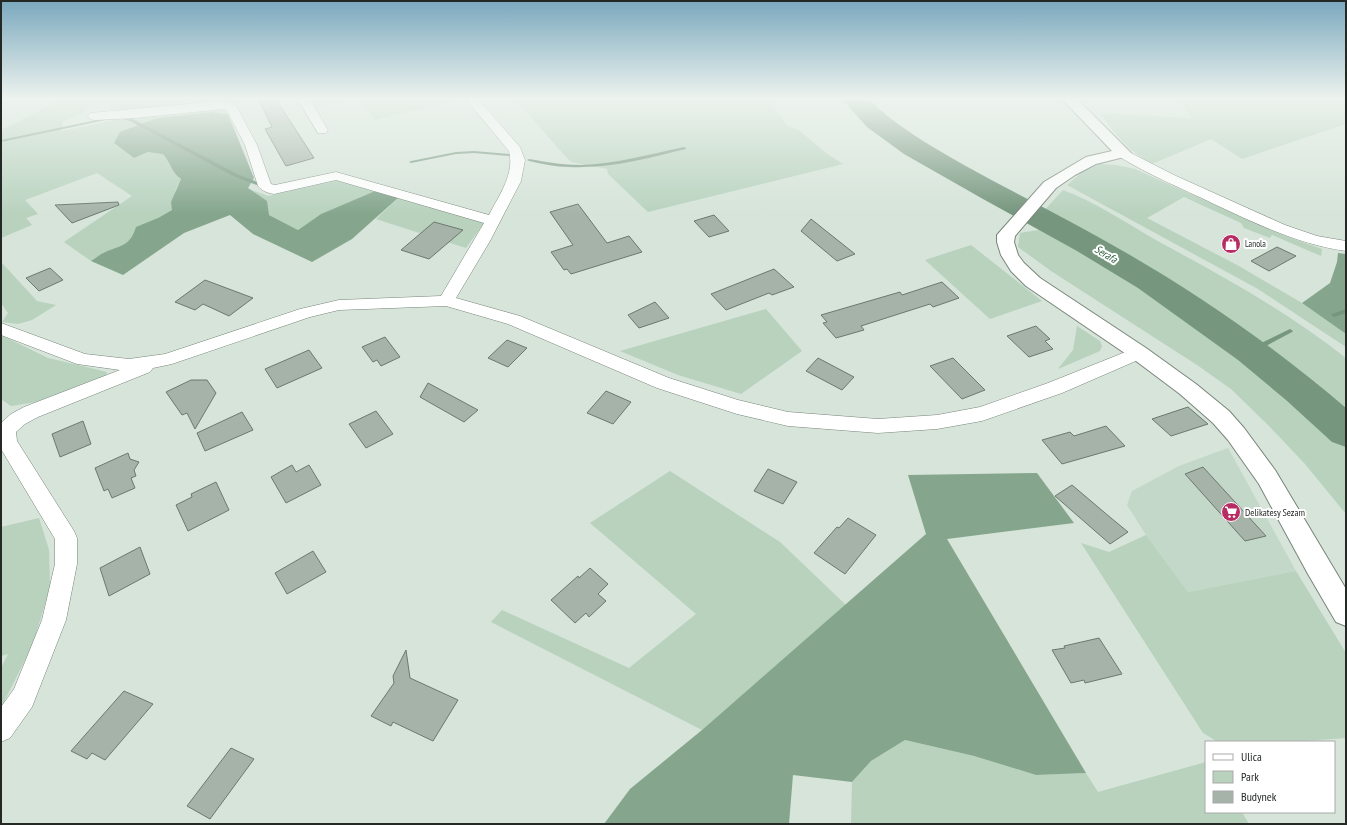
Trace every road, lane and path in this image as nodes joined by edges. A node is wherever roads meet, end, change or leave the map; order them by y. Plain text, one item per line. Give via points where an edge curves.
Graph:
1 (247, 136) edge
2 (504, 136) edge
3 (1106, 136) edge
4 (1122, 153) junction
5 (493, 221) junction
6 (1346, 246) edge
7 (446, 301) junction
8 (1, 329) edge
9 (1139, 354) junction
10 (166, 360) junction
11 (1346, 613) edge
12 (1, 729) edge

1 - 5 street via 265,186 274,190 336,176
2 - 5 street via 515,150 518,160 514,181
3 - 4 street
4 - 6 street via 1156,172 1272,225 1317,241
4 - 9 street via 1085,162 1050,185 1010,229 1005,242 1019,270
5 - 7 street
7 - 9 street via 514,320 664,383 737,407 788,419 878,426 937,422 982,414
7 - 10 street via 339,305 306,313
8 - 10 street via 83,360 129,365
9 - 11 street via 1206,403 1236,434 1267,477 1316,566
10 - 12 street via 31,412 6,430 7,442 66,538 66,564 54,620 23,698

